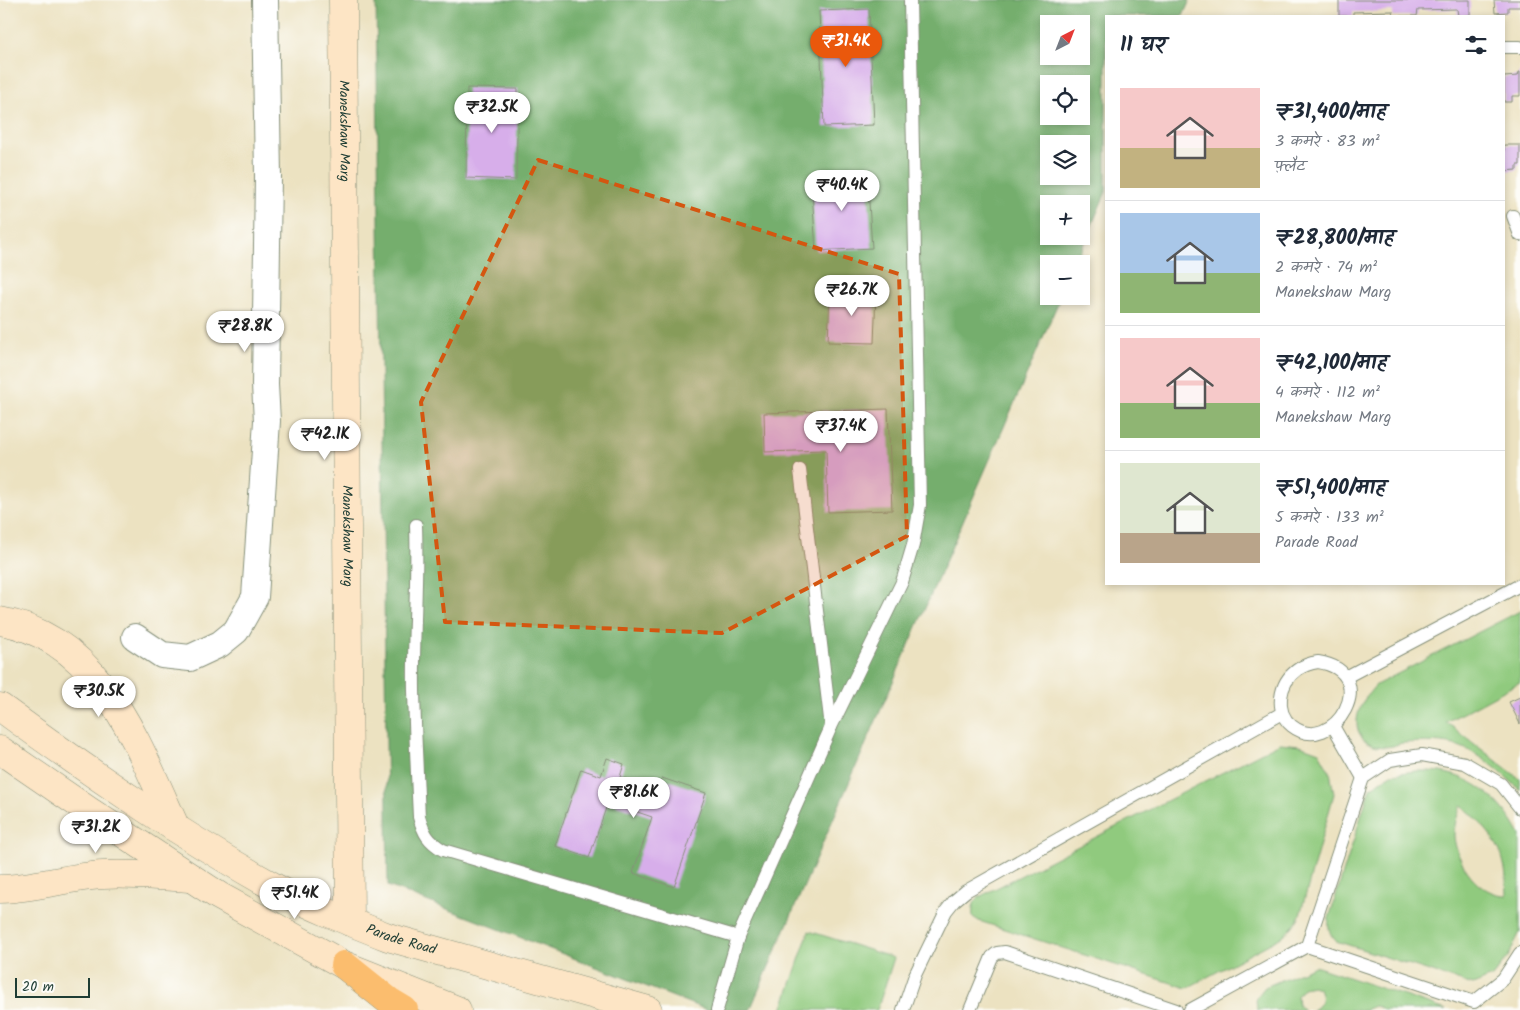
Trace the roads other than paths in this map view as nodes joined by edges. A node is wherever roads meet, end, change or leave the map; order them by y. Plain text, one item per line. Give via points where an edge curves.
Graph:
1 (265, 0) edge
2 (343, 0) edge
3 (910, 0) edge
4 (1520, 47) edge
5 (1505, 48) edge
6 (1512, 217) edge
7 (1520, 235) edge
8 (800, 470) dead end
9 (416, 525) dead end
10 (1520, 585) edge
11 (0, 621) edge
12 (135, 637) dead end
13 (1346, 677) junction
14 (0, 707) edge
15 (1282, 713) junction
16 (1333, 726) junction
17 (831, 727) junction
18 (0, 750) edge
19 (1363, 778) junction
20 (1520, 808) edge
21 (176, 828) junction
22 (192, 878) junction
23 (0, 889) edge
24 (350, 922) junction
25 (738, 937) junction
26 (1307, 946) junction
27 (1520, 953) edge
28 (344, 965) junction
29 (1476, 1006) edge
30 (404, 1010) edge
31 (457, 1010) edge
32 (648, 1010) edge
33 (718, 1010) edge
34 (903, 1010) edge
35 (970, 1010) edge
36 (1176, 1010) edge
37 (1190, 1010) edge

1 - 12 street via 267,422 255,597 236,631 220,644 190,658 162,655
2 - 24 street, Manekshaw Marg
3 - 17 lane via 920,505 902,582
4 - 5 lane
6 - 7 lane
8 - 17 lane
9 - 25 lane via 414,690 419,817 423,832 431,843 443,850
10 - 13 lane
11 - 21 street via 33,629 52,639 93,674 121,712
13 - 15 lane via 1330,664 1318,662 1296,670 1282,690
13 - 16 lane via 1350,698 1341,718
14 - 21 street, Parade Road
15 - 16 lane via 1294,728 1303,732 1313,733
15 - 34 lane via 966,891 946,911 915,975
16 - 19 lane
17 - 25 lane
18 - 22 street
19 - 20 lane via 1398,758 1422,756 1465,763 1501,784
19 - 26 lane
21 - 24 street, Parade Road via 278,888
22 - 23 street via 103,875
22 - 28 street
24 - 32 street, Parade Road via 388,937
25 - 33 lane
26 - 29 lane
26 - 37 lane
27 - 29 lane via 1503,979
28 - 30 highway
28 - 31 street
35 - 36 lane via 992,957 997,952 1005,952

